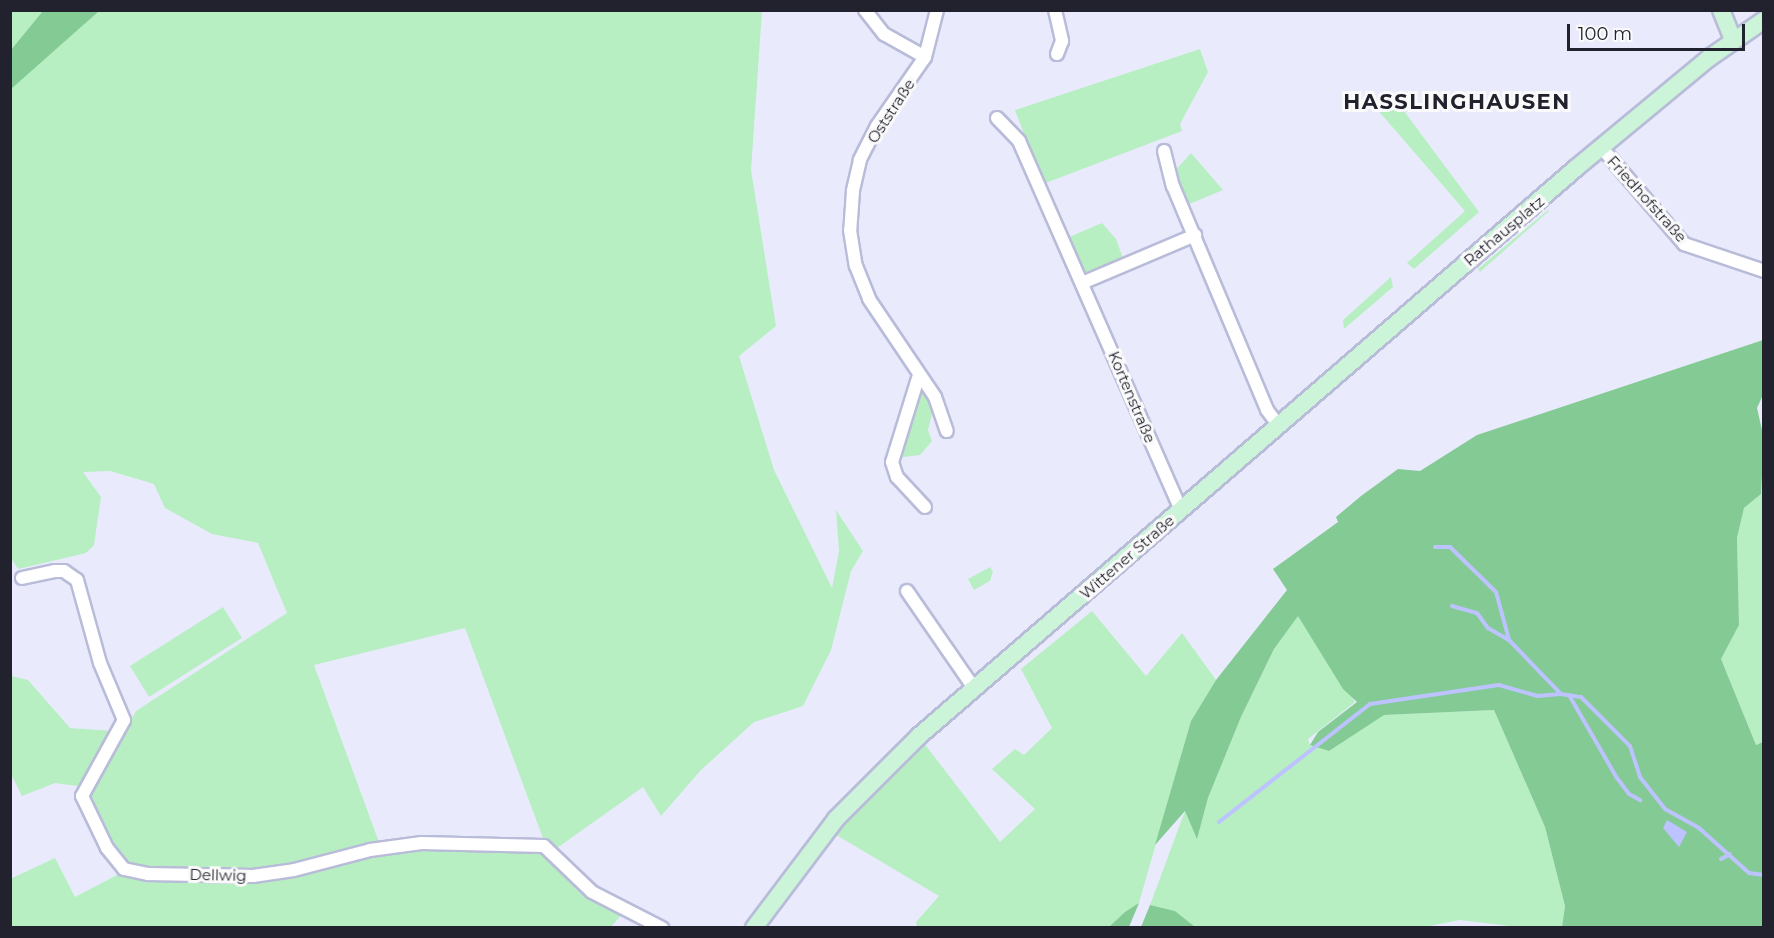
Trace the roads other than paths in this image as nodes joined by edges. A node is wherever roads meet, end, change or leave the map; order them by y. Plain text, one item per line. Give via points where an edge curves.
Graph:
1 (865, 10) edge
2 (937, 10) edge
3 (1055, 10) edge
4 (1721, 10) edge
5 (1764, 20) edge
6 (1733, 40) junction
7 (1057, 54) dead end
8 (925, 57) junction
9 (997, 118) dead end
10 (1601, 147) junction
11 (1164, 151) dead end
12 (1195, 235) junction
13 (1764, 271) edge
14 (1082, 283) junction
15 (919, 375) junction
16 (1279, 426) junction
17 (947, 431) dead end
18 (925, 507) dead end
19 (1181, 510) junction
20 (22, 578) dead end
21 (907, 591) dead end
22 (974, 688) junction
23 (662, 927) edge
24 (754, 927) edge

1 - 8 street via 884,34
2 - 8 street, Oststraße
3 - 7 street via 1062,41
4 - 6 main road
5 - 6 main road, Rathausplatz
6 - 10 main road, Rathausplatz
8 - 15 street, Oststraße via 877,126 860,160 850,230 856,266 869,299
9 - 14 street, Kortenstraße via 1019,141
10 - 13 street, Friedhofstraße via 1684,244
10 - 16 main road, Rathausplatz
11 - 12 street via 1173,186
12 - 14 street
12 - 16 street via 1267,410
14 - 19 street, Kortenstraße
15 - 17 street, Oststraße via 940,405
15 - 18 street via 892,462 897,477
16 - 19 main road, Wittener Straße
19 - 22 main road, Wittener Straße
20 - 23 street, Dellwig via 64,571 77,580 100,663 124,720 82,796 107,848 124,869 148,874 253,876 294,870 370,850 422,843 544,846 592,892
21 - 22 street
22 - 24 main road, Wittener Straße via 859,793 795,869

